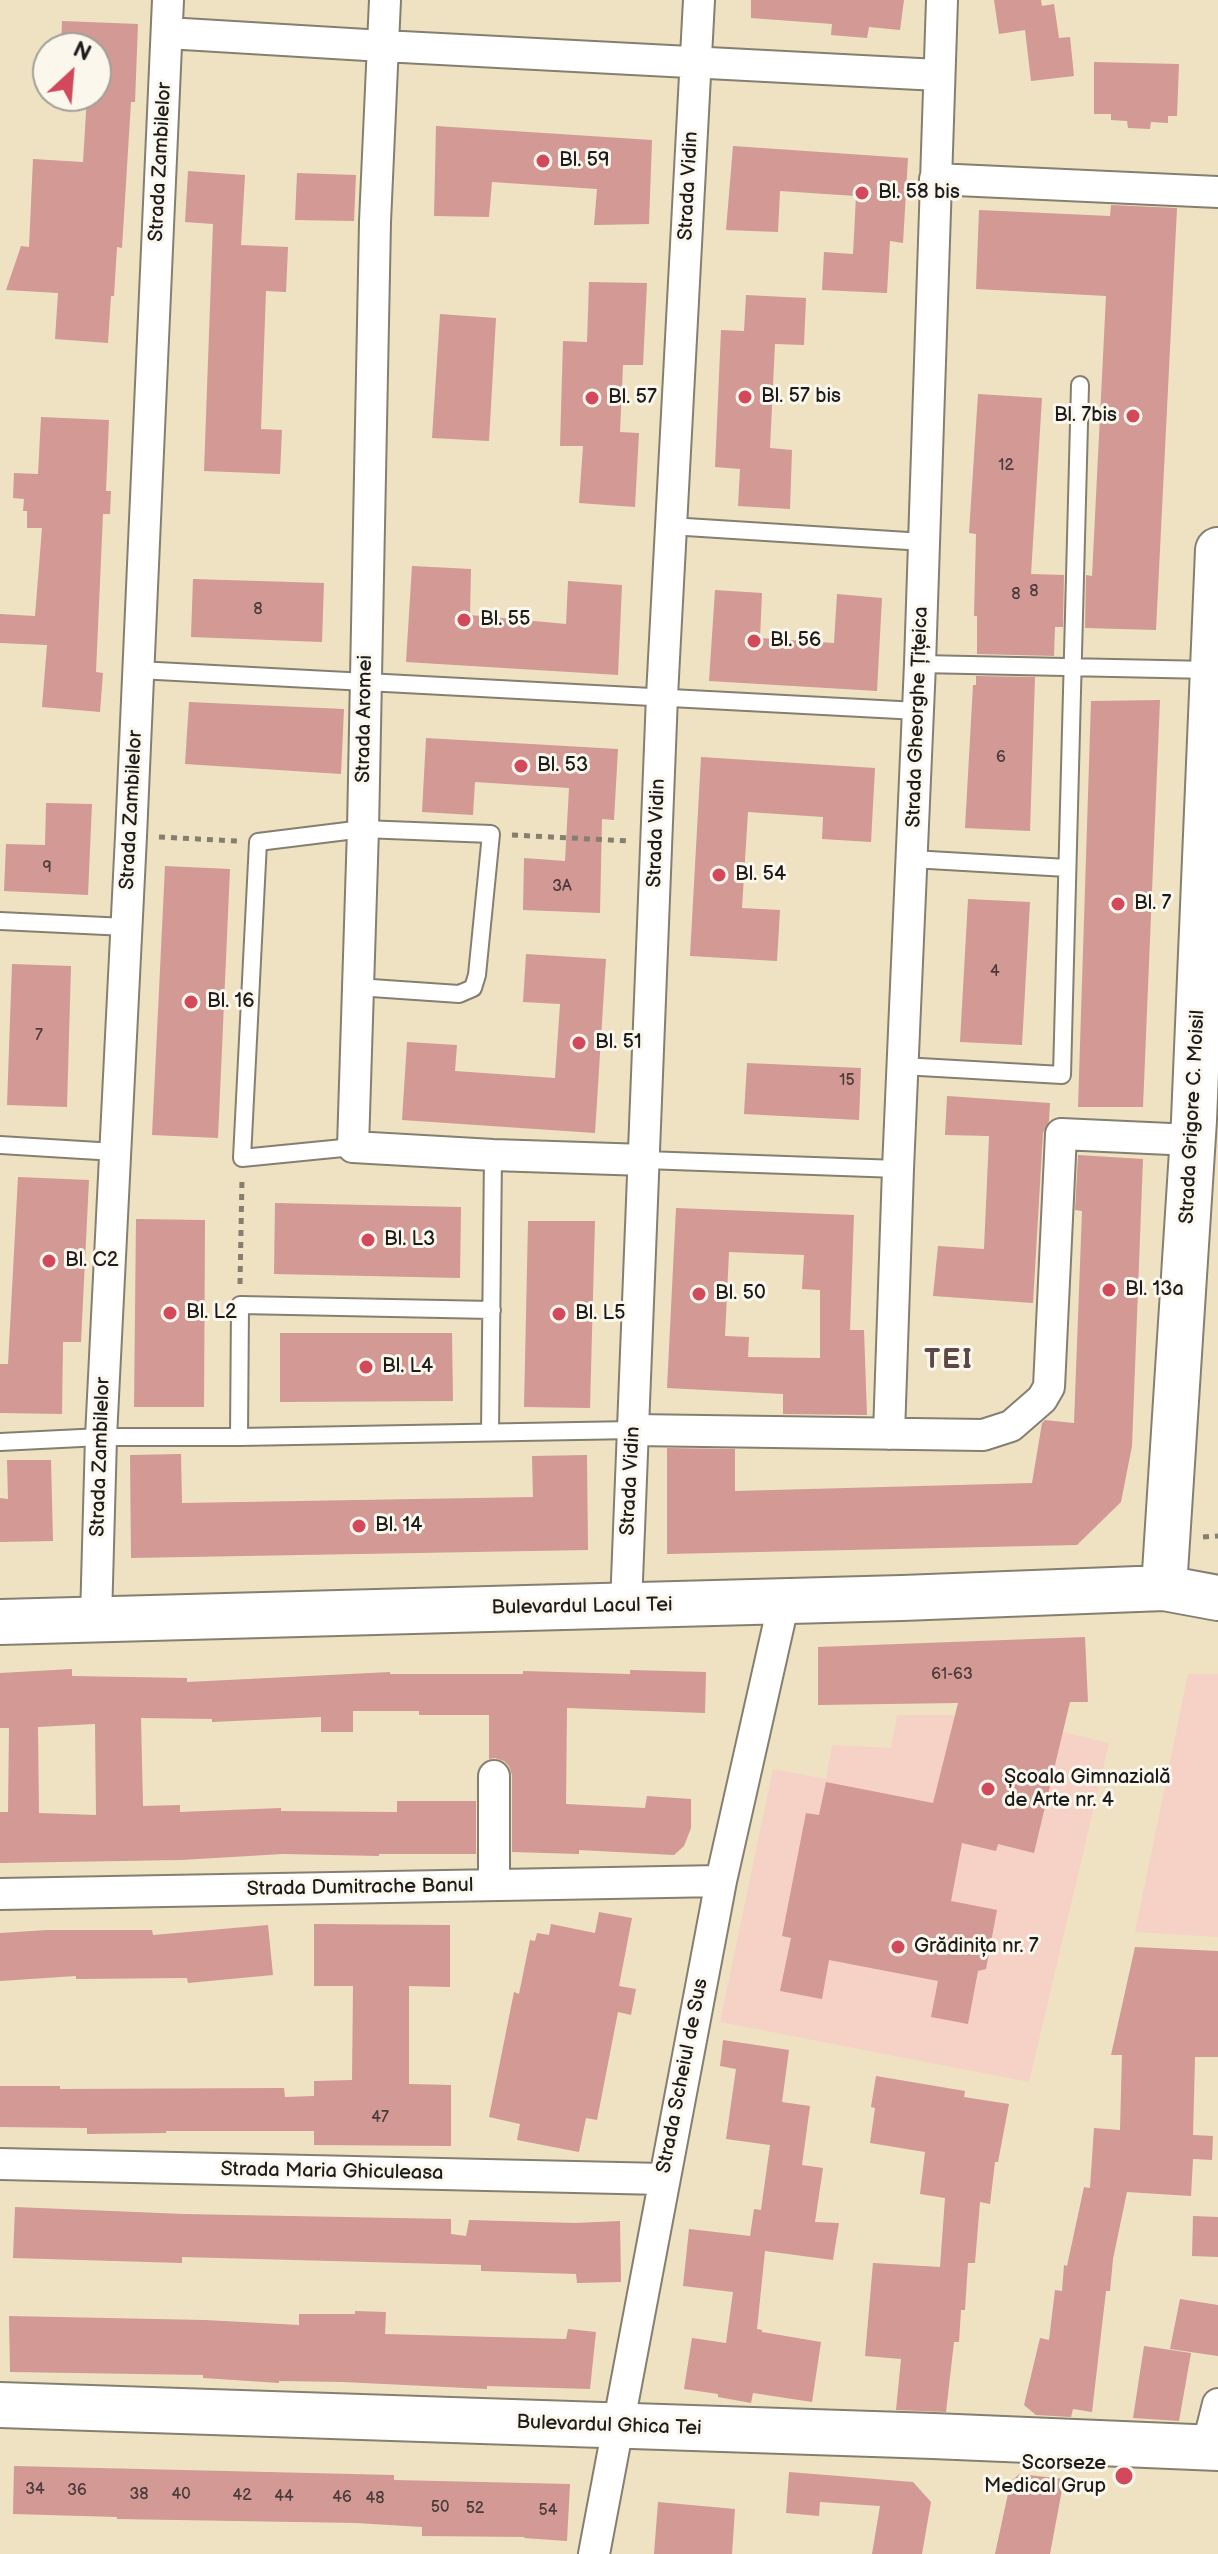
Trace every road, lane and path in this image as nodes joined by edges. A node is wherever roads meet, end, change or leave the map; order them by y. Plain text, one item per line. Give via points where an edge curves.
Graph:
1 (168, 0) edge
2 (385, 0) edge
3 (699, 0) edge
4 (942, 0) edge
5 (167, 33) junction
6 (383, 46) junction
7 (696, 61) junction
8 (938, 75) junction
9 (935, 179) junction
10 (1218, 192) edge
11 (1080, 385) dead end
12 (670, 526) junction
13 (924, 542) junction
14 (1218, 550) edge
15 (920, 664) junction
16 (1072, 668) junction
17 (138, 670) junction
18 (1213, 670) junction
19 (366, 682) junction
20 (662, 696) junction
21 (918, 711) junction
22 (363, 829) junction
23 (491, 834) junction
24 (131, 836) junction
25 (258, 842) junction
26 (656, 842) junction
27 (912, 859) junction
28 (1067, 868) junction
29 (0, 921) edge
30 (126, 927) junction
31 (357, 987) junction
32 (902, 1066) junction
33 (1201, 1127) edge
34 (0, 1146) edge
35 (353, 1147) junction
36 (115, 1152) junction
37 (493, 1155) junction
38 (242, 1158) junction
39 (645, 1160) junction
40 (898, 1169) junction
41 (240, 1305) junction
42 (492, 1310) junction
43 (634, 1430) junction
44 (490, 1432) junction
45 (889, 1434) junction
46 (101, 1437) junction
47 (239, 1437) junction
48 (0, 1442) edge
49 (1218, 1565) edge
50 (1164, 1588) junction
51 (1218, 1598) edge
52 (784, 1601) junction
53 (626, 1605) junction
54 (96, 1619) junction
55 (0, 1622) edge
56 (494, 1776) dead end
57 (721, 1881) junction
58 (494, 1885) junction
59 (0, 1894) edge
60 (0, 2164) edge
61 (663, 2179) junction
62 (1218, 2404) edge
63 (0, 2405) edge
64 (617, 2426) junction
65 (1212, 2448) edge
66 (594, 2554) edge

1 - 5 street, Strada Zambilelor
2 - 6 street, Strada Aromei
3 - 7 street, Strada Vidin
4 - 8 street, Strada Gheorghe Țițeica
5 - 6 street
5 - 17 street, Strada Zambilelor
6 - 7 street
6 - 19 street, Strada Aromei
7 - 8 street
7 - 12 street, Strada Vidin
8 - 9 street, Strada Gheorghe Țițeica
9 - 10 street
9 - 13 street, Strada Gheorghe Țițeica
11 - 16 lane
12 - 13 lane
12 - 20 street, Strada Vidin
13 - 15 street, Strada Gheorghe Țițeica
14 - 18 street, Strada Grigore C. Moisil
15 - 16 lane
15 - 21 street, Strada Gheorghe Țițeica
16 - 18 lane
16 - 28 lane
17 - 19 lane
17 - 24 street, Strada Zambilelor
18 - 33 street, Strada Grigore C. Moisil
19 - 20 lane
19 - 22 street, Strada Aromei
20 - 21 lane
20 - 26 street, Strada Vidin
21 - 27 street, Strada Gheorghe Țițeica
22 - 23 lane
22 - 25 lane
22 - 31 street, Strada Aromei
23 - 26 path
23 - 31 lane via 473,988 459,994
24 - 25 path
24 - 30 street, Strada Zambilelor
25 - 38 lane
26 - 39 street, Strada Vidin
27 - 28 lane
27 - 32 street, Strada Gheorghe Țițeica
28 - 32 lane via 1062,1075
29 - 30 lane
30 - 36 street, Strada Zambilelor
31 - 35 street, Strada Aromei
32 - 40 street, Strada Gheorghe Țițeica
33 - 45 street via 1061,1134 1049,1387 1011,1426 997,1432
33 - 50 street, Strada Grigore C. Moisil
34 - 36 lane
35 - 37 street
35 - 38 lane
36 - 46 street, Strada Zambilelor
37 - 39 street
37 - 42 lane
38 - 41 path
39 - 40 lane
39 - 43 street, Strada Vidin
40 - 45 street, Strada Gheorghe Țițeica
41 - 42 lane
41 - 47 lane
42 - 44 lane
43 - 44 lane
43 - 45 street
43 - 53 street, Strada Vidin
44 - 47 lane
46 - 47 lane
46 - 48 lane
46 - 54 street, Strada Zambilelor
49 - 50 street, Bulevardul Lacul Tei
50 - 51 street, Bulevardul Lacul Tei
50 - 52 street, Bulevardul Lacul Tei
52 - 53 street, Bulevardul Lacul Tei
52 - 57 street, Strada Scheiul de Sus
53 - 54 street, Bulevardul Lacul Tei
54 - 55 street, Bulevardul Lacul Tei
56 - 58 street
57 - 58 street, Strada Dumitrache Banul
57 - 61 street, Strada Scheiul de Sus
58 - 59 street, Strada Dumitrache Banul
60 - 61 street, Strada Maria Ghiculeasa
61 - 64 street, Strada Scheiul de Sus
62 - 65 street
63 - 64 street, Bulevardul Ghica Tei
64 - 65 street, Bulevardul Ghica Tei
64 - 66 street, Strada Scheiul de Sus

